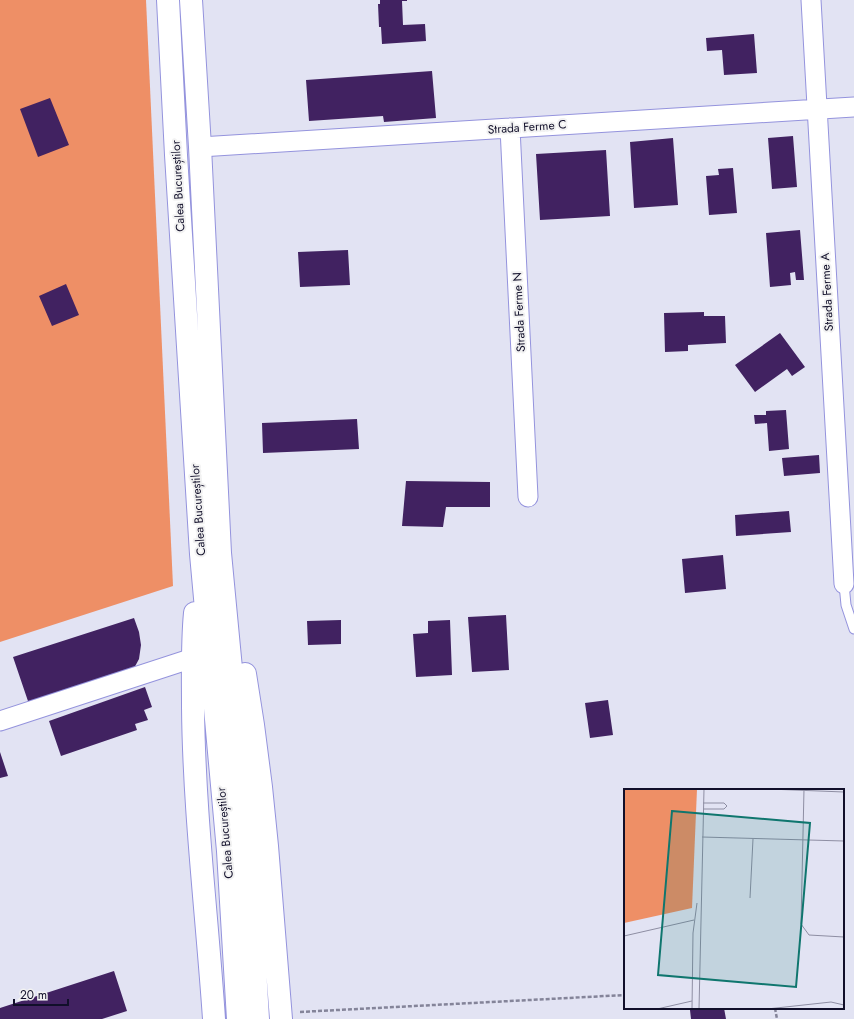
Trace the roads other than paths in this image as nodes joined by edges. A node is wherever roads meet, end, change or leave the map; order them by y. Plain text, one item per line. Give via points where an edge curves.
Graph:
1 (168, 0) edge
2 (191, 0) edge
3 (811, 0) edge
4 (854, 107) edge
5 (817, 109) junction
6 (510, 128) junction
7 (200, 147) junction
8 (528, 496) dead end
9 (210, 554) junction
10 (844, 584) joint
11 (854, 629) edge
12 (193, 658) junction
13 (0, 721) edge
14 (238, 849) junction
15 (281, 1016) edge
16 (214, 1019) edge
17 (238, 1019) edge
18 (258, 1019) edge

1 - 9 highway, Calea Bucureștilor via 176,155
2 - 7 highway, Calea Bucureștilor
3 - 5 street, Strada Ferme A
4 - 5 street, Strada Ferme C
5 - 6 street, Strada Ferme C
5 - 10 street, Strada Ferme A
6 - 7 street, Strada Ferme C
6 - 8 street, Strada Ferme N
7 - 9 highway, Calea Bucureștilor
9 - 12 highway via 195,620
9 - 14 highway, Calea Bucureștilor
9 - 15 highway via 236,619 257,754
10 - 11 lane via 846,605
12 - 13 street
12 - 16 highway via 193,740
14 - 17 highway, Calea Bucureștilor
14 - 18 highway, Calea Bucureștilor

